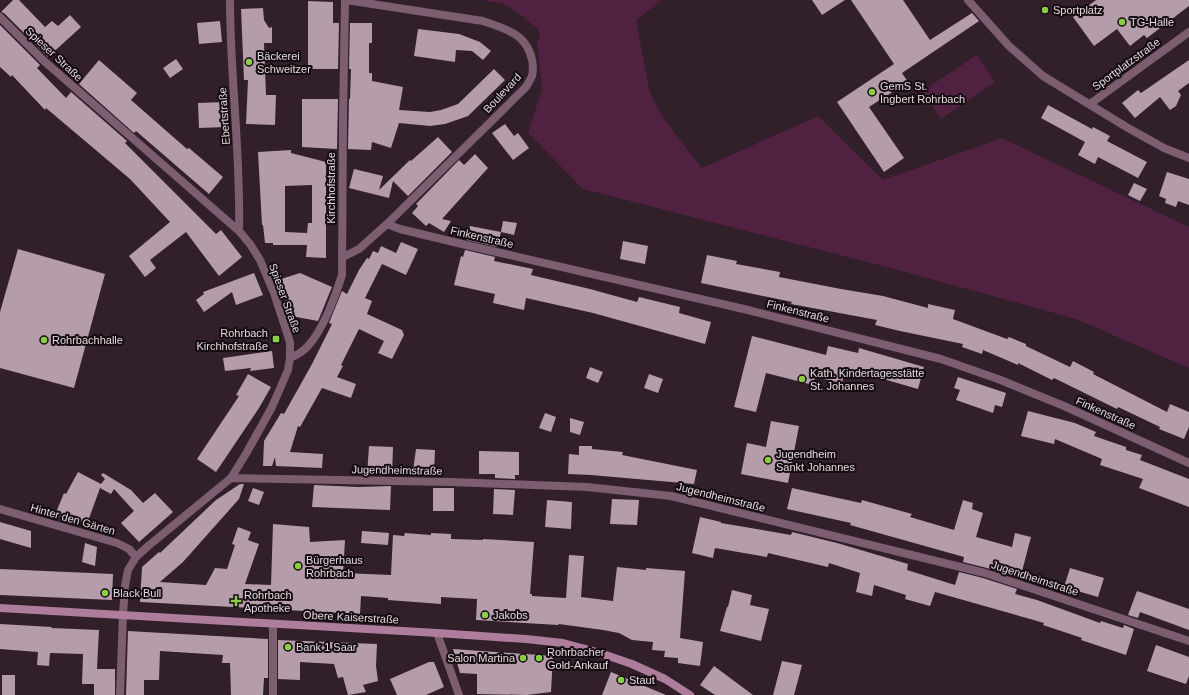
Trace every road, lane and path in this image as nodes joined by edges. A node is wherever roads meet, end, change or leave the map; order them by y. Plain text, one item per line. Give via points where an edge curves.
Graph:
1 (230, 0) edge
2 (346, 0) edge
3 (968, 0) edge
4 (0, 17) edge
5 (1189, 32) edge
6 (1090, 104) junction
7 (1189, 158) edge
8 (387, 224) junction
9 (239, 231) junction
10 (343, 257) junction
11 (290, 358) junction
12 (1189, 463) edge
13 (231, 478) junction
14 (0, 509) edge
15 (136, 557) junction
16 (0, 608) edge
17 (123, 614) junction
18 (273, 624) junction
19 (437, 633) junction
20 (1189, 641) edge
21 (120, 695) edge
22 (273, 695) edge
23 (459, 695) edge
24 (690, 695) edge

1 - 9 street, Ebertstraße via 239,173
2 - 8 street, Boulevard via 483,21 520,37 529,49 532,64 532,76 526,87
2 - 10 street, Kirchhofstraße via 342,141
3 - 6 street, Sportplatzstraße via 1009,46 1043,76
4 - 9 street, Spieser Straße via 44,61
5 - 6 street, Sportplatzstraße
6 - 7 street via 1164,148
8 - 10 street, Boulevard via 359,249
8 - 12 street, Finkenstraße via 941,359 1057,403
9 - 11 street, Spieser Straße via 260,260 274,293 290,342
10 - 11 street, Kirchhofstraße via 338,290 318,331 309,346
11 - 13 street, Spieser Straße via 288,370 272,408
13 - 15 street, Spieser Straße
13 - 20 street, Jugendheimstraße via 587,486 671,496 985,573
14 - 15 street, Hinter den Gärten via 117,543 129,549
15 - 17 street, Spieser Straße via 128,570
16 - 17 main road, Obere Kaiserstraße
17 - 18 main road, Obere Kaiserstraße
17 - 21 street, Spieser Straße
18 - 19 main road, Obere Kaiserstraße
18 - 22 street
19 - 23 street
19 - 24 main road, Obere Kaiserstraße via 563,643 632,664

